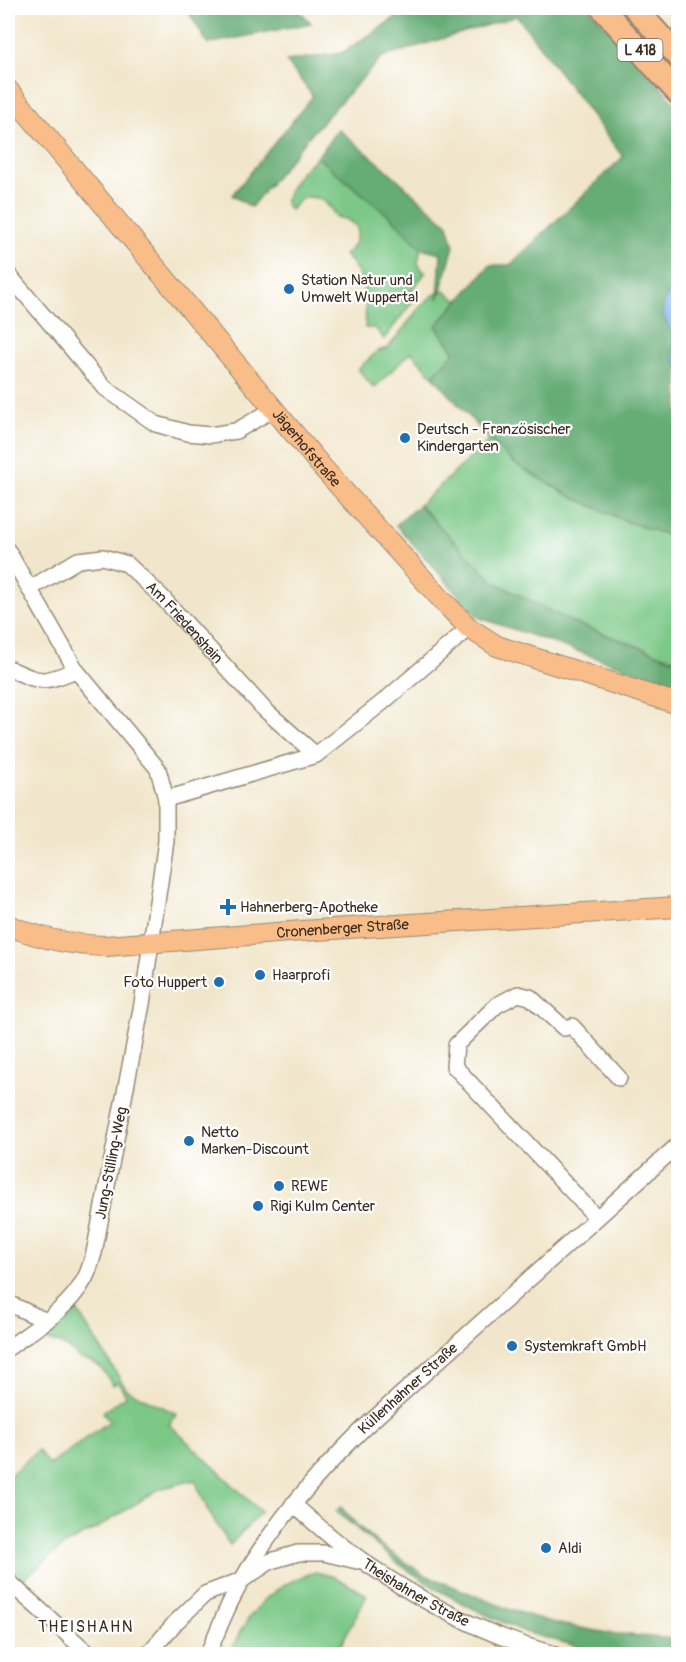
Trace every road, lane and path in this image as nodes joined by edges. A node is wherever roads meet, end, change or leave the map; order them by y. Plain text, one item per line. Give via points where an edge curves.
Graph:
1 (602, 8) edge
2 (635, 8) edge
3 (678, 57) edge
4 (8, 90) edge
5 (678, 93) edge
6 (8, 274) edge
7 (274, 409) junction
8 (8, 551) edge
9 (29, 589) junction
10 (470, 628) junction
11 (8, 668) edge
12 (76, 670) junction
13 (678, 704) edge
14 (316, 755) junction
15 (166, 799) junction
16 (678, 907) edge
17 (8, 925) edge
18 (151, 942) junction
19 (619, 1078) dead end
20 (678, 1145) edge
21 (597, 1218) junction
22 (8, 1303) edge
23 (46, 1321) junction
24 (8, 1348) edge
25 (293, 1504) junction
26 (368, 1564) junction
27 (242, 1580) junction
28 (8, 1581) edge
29 (88, 1654) edge
30 (148, 1654) edge
31 (208, 1654) edge
32 (554, 1654) edge

1 - 5 highway, L 418
2 - 3 highway, L 418
4 - 7 main road, Jägerhofstraße
6 - 7 street via 105,388 156,424 210,435 236,431
7 - 10 main road, Jägerhofstraße via 342,490
8 - 9 street
9 - 12 street
9 - 14 street, Am Friedenshain via 78,560 104,557 127,564 264,709
10 - 13 main road, Jägerhofstraße via 497,646
10 - 14 street
11 - 12 street via 34,680 48,681
12 - 15 street via 158,769
14 - 15 street
15 - 18 street via 166,841
16 - 18 main road, Cronenberger Straße
17 - 18 main road, Cronenberger Straße via 77,945
18 - 23 street, Jung-Stilling-Weg via 94,1253 85,1280
19 - 21 street via 572,1026 564,1028 530,997 518,994 497,1005 456,1045 454,1066
20 - 21 street, Küllenhahner Straße
21 - 25 street, Küllenhahner Straße via 366,1426
22 - 23 street
23 - 24 street, Jung-Stilling-Weg
25 - 26 street, Theishahner Straße
25 - 27 street, Küllenhahner Straße
26 - 27 street via 324,1553 298,1553 271,1561
26 - 32 street, Theishahner Straße via 462,1618 516,1643
27 - 30 street via 205,1594
27 - 31 street, Küllenhahner Straße
28 - 29 street

